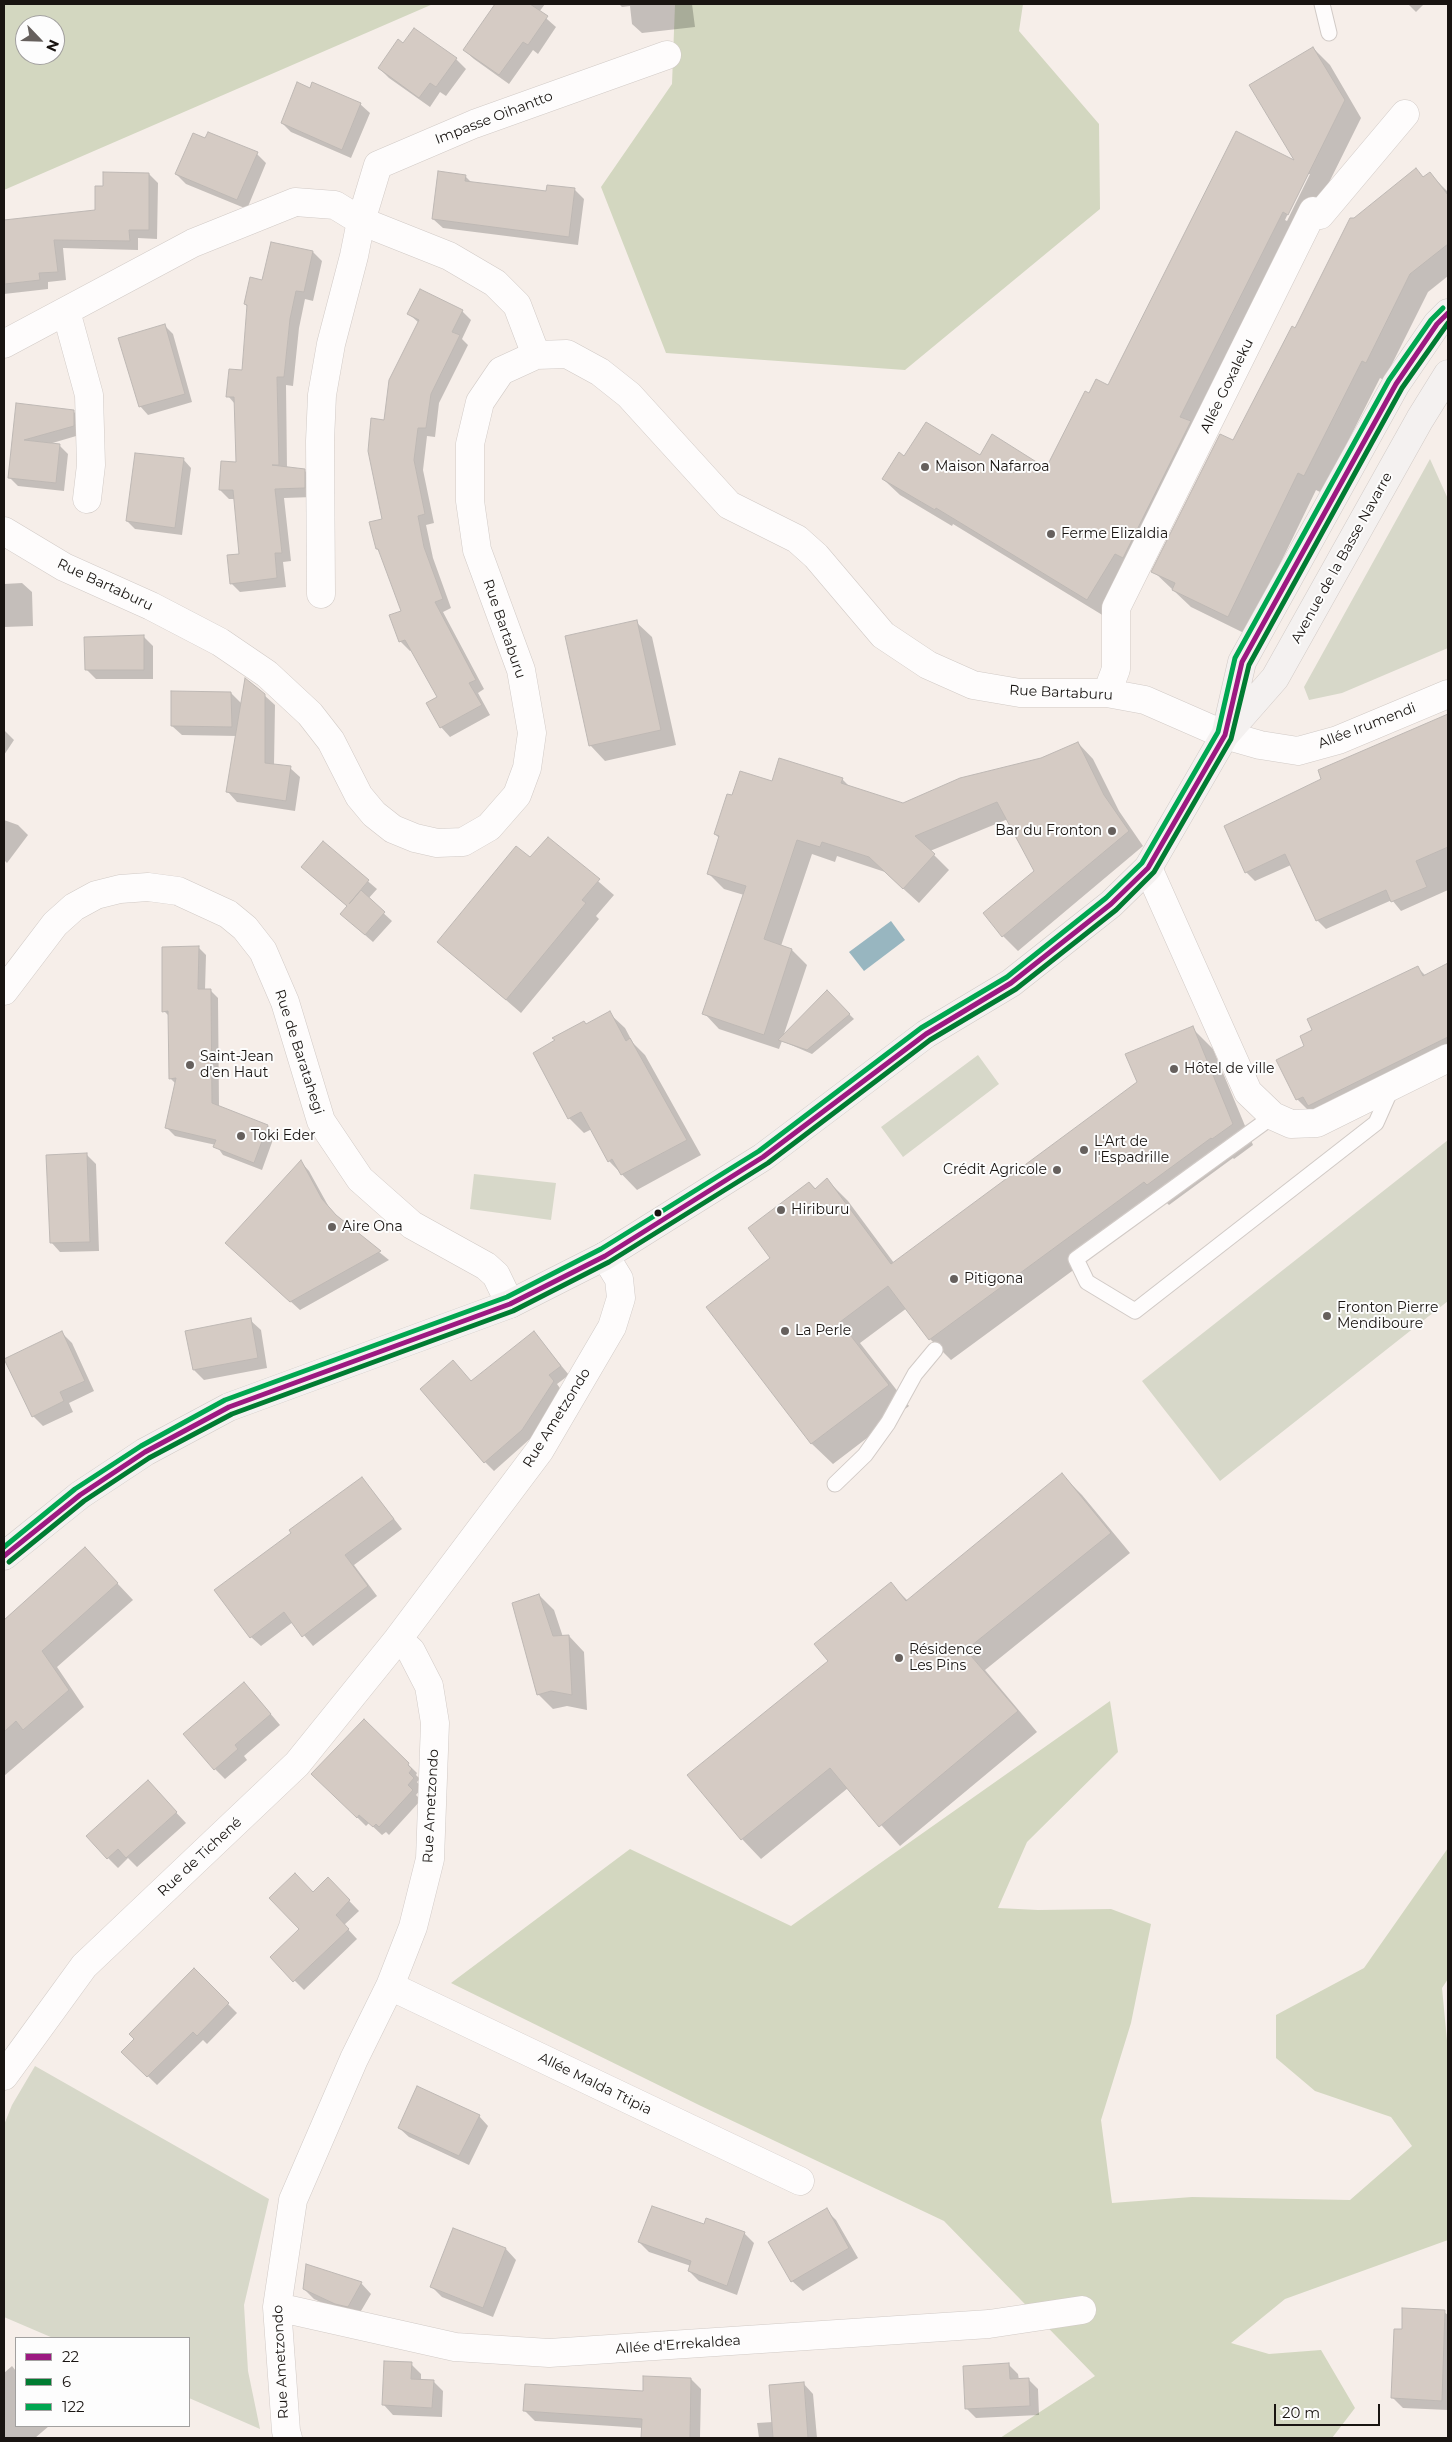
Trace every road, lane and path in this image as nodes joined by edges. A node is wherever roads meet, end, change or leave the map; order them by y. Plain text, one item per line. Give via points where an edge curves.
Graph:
1 (1322, 4) edge
2 (1329, 34) dead end
3 (667, 55) dead end
4 (1405, 114) dead end
5 (360, 221) junction
6 (66, 311) junction
7 (1448, 313) edge
8 (4, 344) edge
9 (536, 355) junction
10 (1448, 374) edge
11 (88, 499) dead end
12 (4, 530) edge
13 (322, 594) dead end
14 (1107, 693) junction
15 (1448, 694) edge
16 (1225, 735) junction
17 (1148, 868) junction
18 (4, 991) edge
19 (1448, 1058) edge
20 (1393, 1085) junction
21 (1272, 1116) junction
22 (605, 1256) junction
23 (510, 1304) junction
24 (935, 1350) dead end
25 (835, 1484) dead end
26 (4, 1556) edge
27 (398, 1639) junction
28 (390, 1986) junction
29 (4, 2076) edge
30 (800, 2181) dead end
31 (277, 2307) junction
32 (1082, 2310) dead end
33 (288, 2438) edge

1 - 2 lane
3 - 5 street, Impasse Oihantto via 474,124 378,165
4 - 14 street, Allée Goxaleku via 1320,215 1313,211 1116,608 1116,669
5 - 6 street via 335,205 295,202 193,243
5 - 9 street via 449,256 494,283 517,304
5 - 13 street via 322,395
6 - 8 street
6 - 11 street via 89,396 91,465
7 - 16 street, Avenue de la Basse Navarre via 1396,384 1242,662
9 - 12 street, Rue Bartaburu via 501,371 480,402 470,444 470,501 477,550 521,670 532,733 527,768 517,795 489,827 463,842 436,843 415,838 393,829 374,814 359,796 332,741 310,714 267,674 220,642 64,566
9 - 14 street, Rue Bartaburu via 567,354 600,372 629,395 729,505 797,539 816,556 883,635 928,665 973,685 1020,693
10 - 16 street, Avenue de la Basse Navarre via 1275,678
14 - 16 street, Rue Bartaburu via 1145,700
15 - 16 street, Allée Irumendi via 1338,740 1298,751
16 - 17 street, Avenue de la Basse Navarre
17 - 21 street via 1248,1092
17 - 22 street, Avenue de la Basse Navarre via 1111,904 1011,983 926,1034 763,1157
18 - 23 street, Rue de Baratahegi via 55,924 74,907 96,895 148,887 178,891 228,914 245,928 263,952 286,1002 321,1121 360,1179 412,1225 486,1266 496,1275
19 - 20 street
20 - 21 street via 1317,1123 1291,1124
20 - 21 lane via 1376,1123 1135,1311 1087,1282 1076,1260
22 - 23 street, Avenue de la Basse Navarre
22 - 27 street, Rue Ametzondo via 619,1279 621,1298 605,1341 540,1450
23 - 26 street, Avenue de la Basse Navarre via 230,1407 145,1452 80,1495
24 - 25 lane via 915,1374 866,1455
27 - 28 street, Rue Ametzondo via 412,1651 429,1686 435,1723 430,1859 413,1927
27 - 29 street, Rue de Tichené via 298,1764 84,1966
28 - 30 street, Allée Malda Ttipia
28 - 31 street, Rue Ametzondo via 354,2059 293,2200
31 - 32 street, Allée d'Errekaldea via 455,2347 549,2353 989,2324
31 - 33 street, Rue Ametzondo

